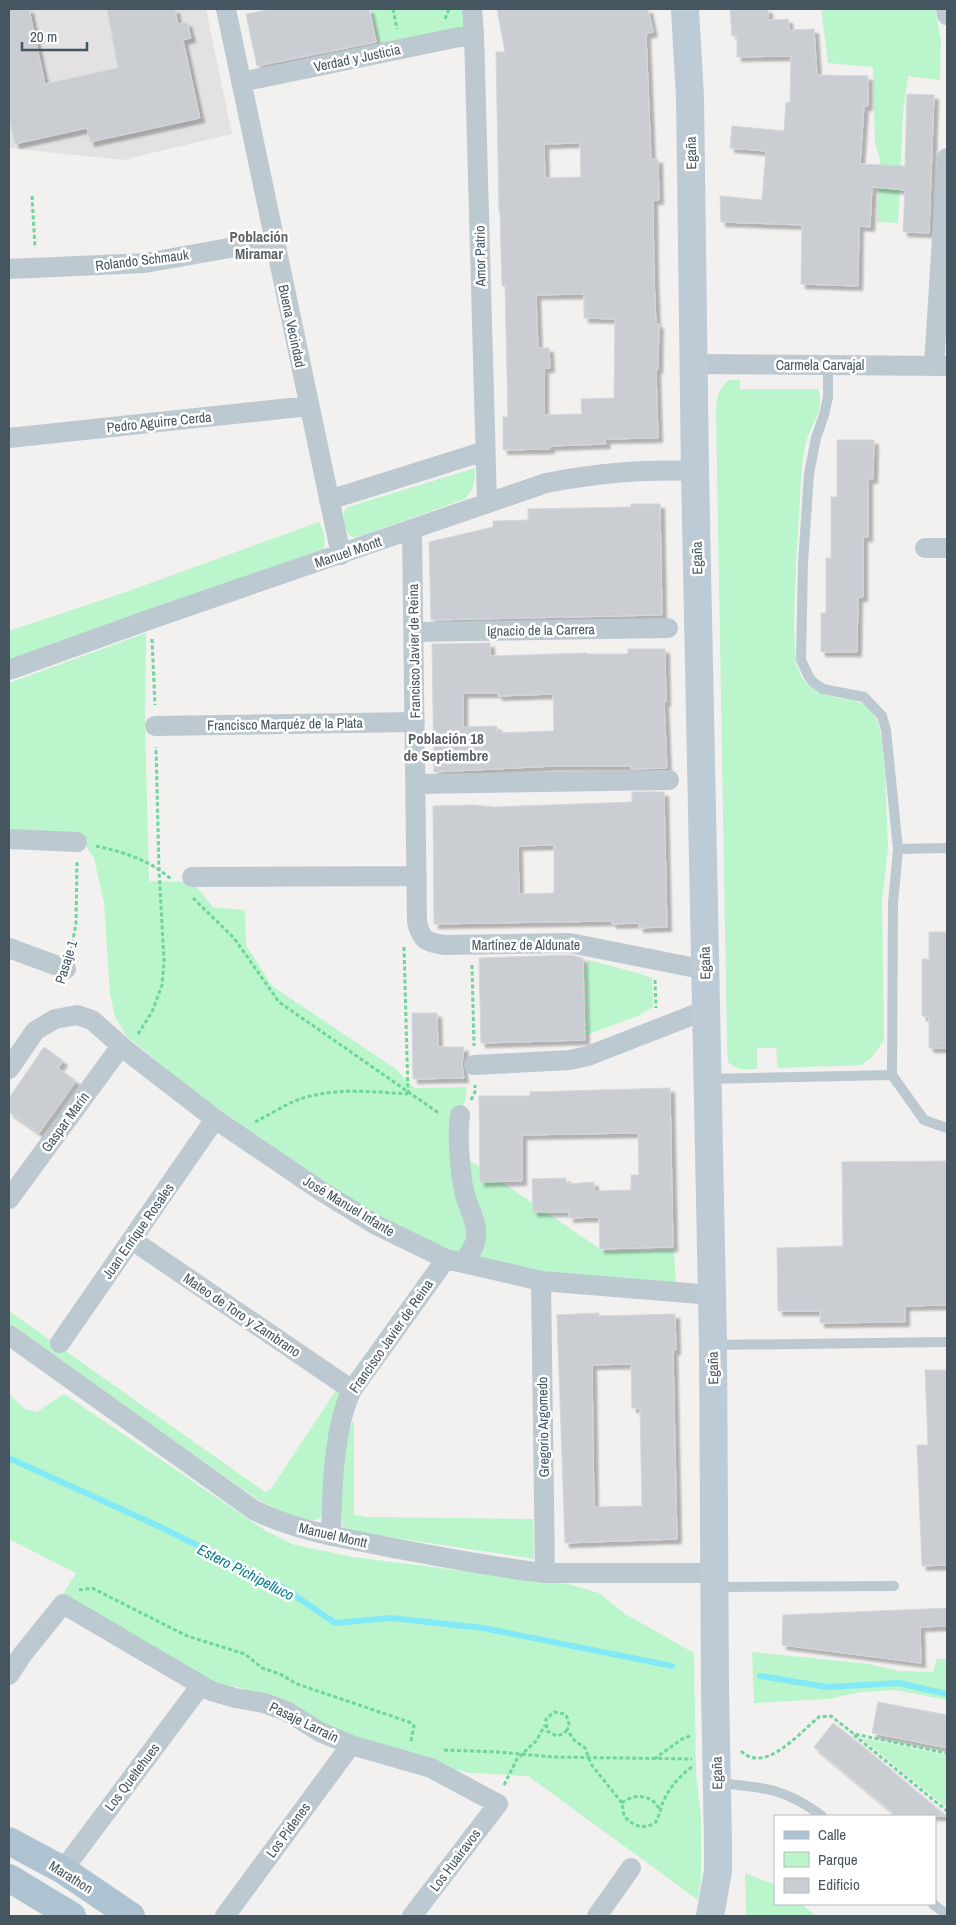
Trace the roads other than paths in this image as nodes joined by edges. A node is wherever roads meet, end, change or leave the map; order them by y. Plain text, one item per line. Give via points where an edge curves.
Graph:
1 (226, 9) edge
2 (472, 9) edge
3 (685, 9) edge
4 (946, 9) edge
5 (947, 15) edge
6 (474, 34) junction
7 (241, 82) junction
8 (947, 158) edge
9 (274, 240) junction
10 (9, 270) edge
11 (693, 364) junction
12 (828, 365) junction
13 (941, 366) edge
14 (309, 406) junction
15 (9, 438) edge
16 (485, 451) junction
17 (695, 471) junction
18 (329, 500) junction
19 (487, 503) junction
20 (412, 530) junction
21 (924, 548) dead end
22 (947, 548) edge
23 (341, 555) junction
24 (668, 628) dead end
25 (414, 632) junction
26 (9, 670) edge
27 (415, 722) junction
28 (155, 726) dead end
29 (670, 780) dead end
30 (416, 784) junction
31 (9, 839) edge
32 (78, 842) road end
33 (947, 848) edge
34 (898, 849) junction
35 (417, 876) junction
36 (185, 884) road end
37 (418, 922) joint
38 (9, 948) edge
39 (66, 969) road end
40 (706, 970) junction
41 (706, 1010) junction
42 (124, 1048) junction
43 (474, 1065) road end
44 (9, 1068) edge
45 (892, 1075) junction
46 (708, 1078) junction
47 (215, 1120) junction
48 (459, 1124) road end
49 (947, 1128) edge
50 (9, 1199) edge
51 (132, 1240) junction
52 (454, 1261) junction
53 (541, 1281) junction
54 (712, 1296) junction
55 (9, 1335) edge
56 (947, 1342) edge
57 (60, 1343) dead end
58 (713, 1345) junction
59 (352, 1390) junction
60 (331, 1536) junction
61 (545, 1573) junction
62 (714, 1580) junction
63 (894, 1586) dead end
64 (15, 1650) edge
65 (9, 1675) edge
66 (200, 1685) junction
67 (352, 1745) junction
68 (717, 1783) junction
69 (498, 1804) joint
70 (821, 1815) edge
71 (9, 1841) edge
72 (631, 1868) dead end
73 (62, 1870) junction
74 (9, 1878) edge
75 (934, 1905) edge
76 (947, 1915) edge
77 (72, 1916) edge
78 (131, 1916) edge
79 (225, 1916) edge
80 (412, 1916) edge
81 (597, 1916) edge
82 (710, 1916) edge

1 - 7 street, Buena Vecindad
2 - 6 street, Amor Patrio
3 - 11 main road, Egaña via 690,107
4 - 5 street
6 - 7 street, Verdad y Justicia
6 - 16 street, Amor Patrio
7 - 9 street, Buena Vecindad
8 - 13 street
9 - 10 street, Rolando Schmauk via 146,263
9 - 14 street, Buena Vecindad
11 - 12 street, Carmela Carvajal
11 - 17 main road, Egaña
12 - 13 street, Carmela Carvajal
12 - 34 lane via 828,397 810,474 801,660 814,683 832,691 864,697 882,716 889,748
14 - 15 street, Pedro Aguirre Cerda
14 - 18 street, Buena Vecindad
16 - 18 street
16 - 19 street, Amor Patrio
17 - 19 street, Manuel Montt via 654,470 576,477 546,483
17 - 40 main road, Egaña
18 - 23 street, Buena Vecindad
19 - 20 street, Manuel Montt
20 - 23 street, Manuel Montt
20 - 25 street, Francisco Javier de Reina
21 - 22 street
23 - 26 street, Manuel Montt
24 - 25 street, Ignacio de la Carrera
25 - 27 street, Francisco Javier de Reina
27 - 28 street, Francisco Marquéz de la Plata
27 - 30 street, Francisco Javier de Reina
29 - 30 street
30 - 35 street, Francisco Javier de Reina
31 - 32 street
33 - 34 lane
34 - 45 lane via 893,902
35 - 36 street
35 - 37 street, Francisco Javier de Reina
37 - 40 street, Martínez de Aldunate via 420,932 432,943 570,942
38 - 39 street
40 - 41 main road, Egaña
41 - 43 street via 588,1056 570,1060
41 - 46 main road, Egaña
42 - 44 street, José Manuel Infante via 92,1020 77,1015 55,1019 35,1030
42 - 47 street, José Manuel Infante
42 - 50 street, Gaspar Marín
45 - 46 lane
45 - 49 lane via 924,1120
46 - 54 main road, Egaña
47 - 51 street, Juan Enrique Rosales
47 - 52 street, José Manuel Infante via 376,1225
48 - 52 street, Francisco Javier de Reina via 464,1190 476,1237 474,1247
51 - 57 street, Juan Enrique Rosales
51 - 59 street, Mateo de Toro y Zambrano
52 - 53 street, José Manuel Infante
52 - 59 street, Francisco Javier de Reina
53 - 54 street, José Manuel Infante
53 - 61 street, Gregorio Argomedo
54 - 58 main road, Egaña
55 - 60 street, Manuel Montt via 254,1510
56 - 58 lane
58 - 62 main road, Egaña
59 - 60 street, Francisco Javier de Reina via 338,1434
60 - 61 street, Manuel Montt
61 - 62 street, Manuel Montt
62 - 63 lane via 784,1586
62 - 68 main road, Egaña
64 - 65 street
64 - 66 street, Pasaje Larraín via 63,1604
66 - 67 street, Pasaje Larraín via 211,1691 286,1711 320,1732
66 - 73 street, Los Queltehues
67 - 69 street, Pasaje Larraín via 431,1768
67 - 79 street, Los Pidenes
68 - 70 lane via 753,1785 776,1791
68 - 82 main road, Egaña via 718,1871
69 - 80 street, Los Huairavos
71 - 73 main road, Marathon
72 - 81 street
73 - 78 main road, Marathon
74 - 77 main road
75 - 76 lane

